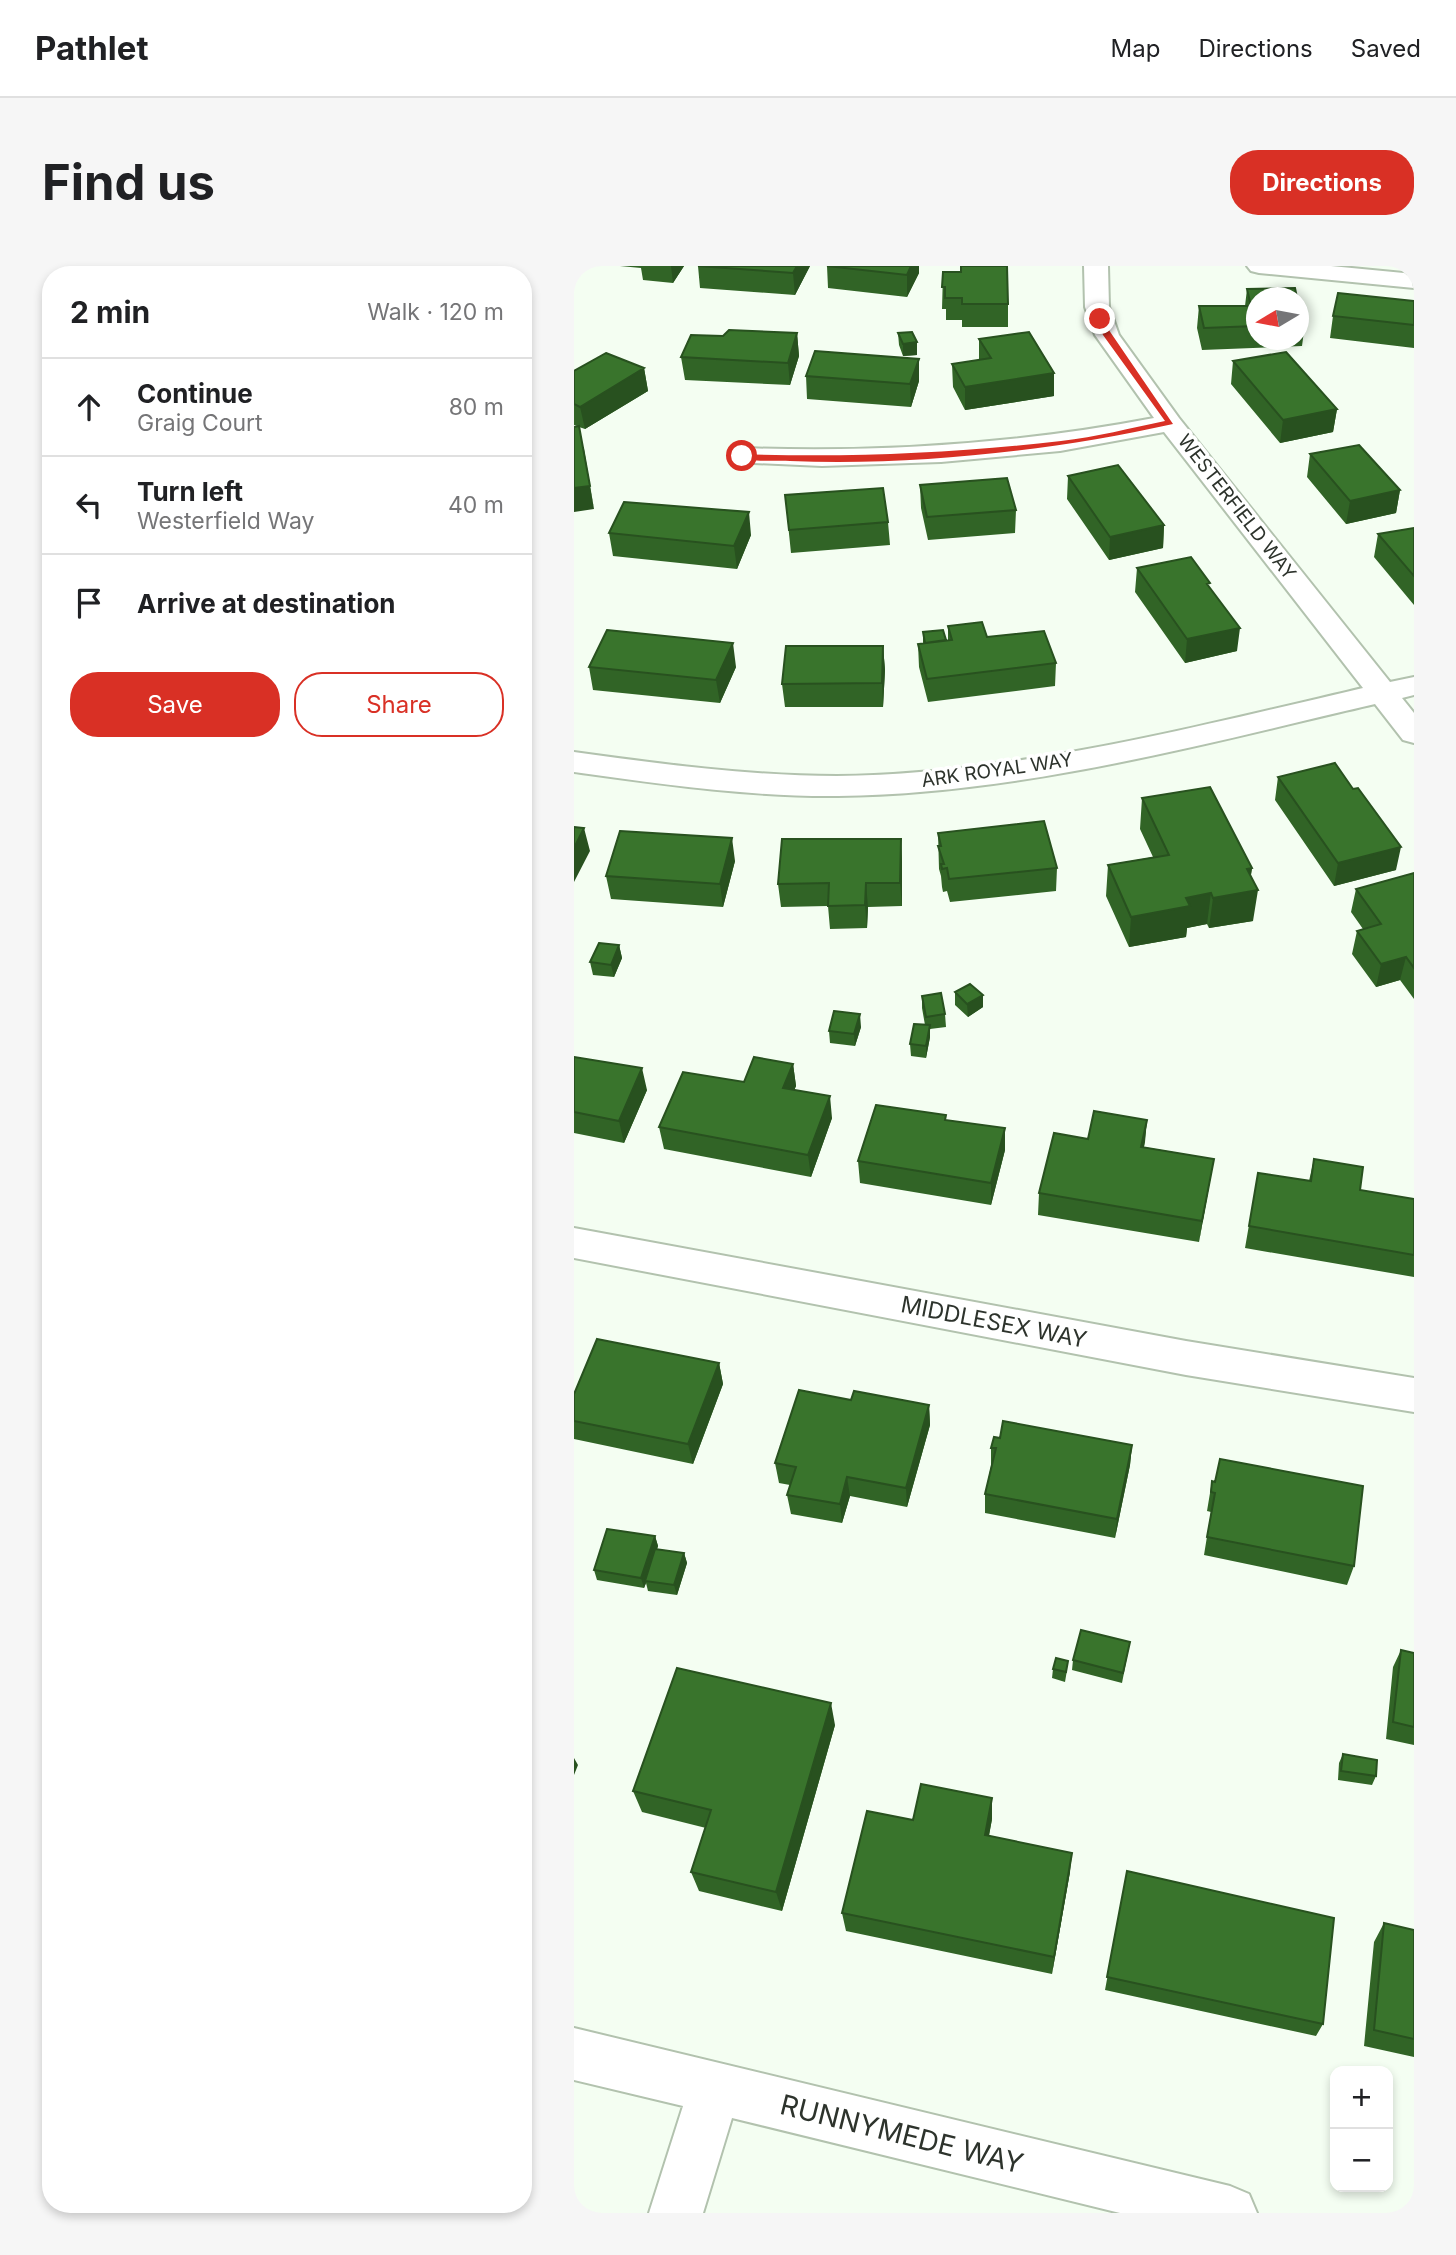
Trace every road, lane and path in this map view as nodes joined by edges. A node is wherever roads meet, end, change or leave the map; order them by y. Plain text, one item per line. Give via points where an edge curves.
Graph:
1 (1096, 266) edge
2 (1259, 266) edge
3 (1414, 281) edge
4 (1170, 423) junction
5 (742, 456) dead end
6 (1414, 686) edge
7 (1383, 693) junction
8 (1414, 733) edge
9 (574, 762) edge
10 (574, 1243) edge
11 (1414, 1395) edge
12 (574, 2054) edge
13 (715, 2089) junction
14 (676, 2213) edge
15 (1230, 2213) edge

1 - 4 street, WESTERFIELD WAY via 1097,307 1103,327
2 - 3 street
4 - 5 street via 1063,443 908,457
4 - 7 street, WESTERFIELD WAY
6 - 7 street, ARK ROYAL WAY
7 - 8 street, WESTERFIELD WAY
7 - 9 street, ARK ROYAL WAY via 1073,761 872,785 768,783
10 - 11 street, MIDDLESEX WAY via 1172,1356
12 - 13 street, RUNNYMEDE WAY
13 - 14 street
13 - 15 street, RUNNYMEDE WAY

